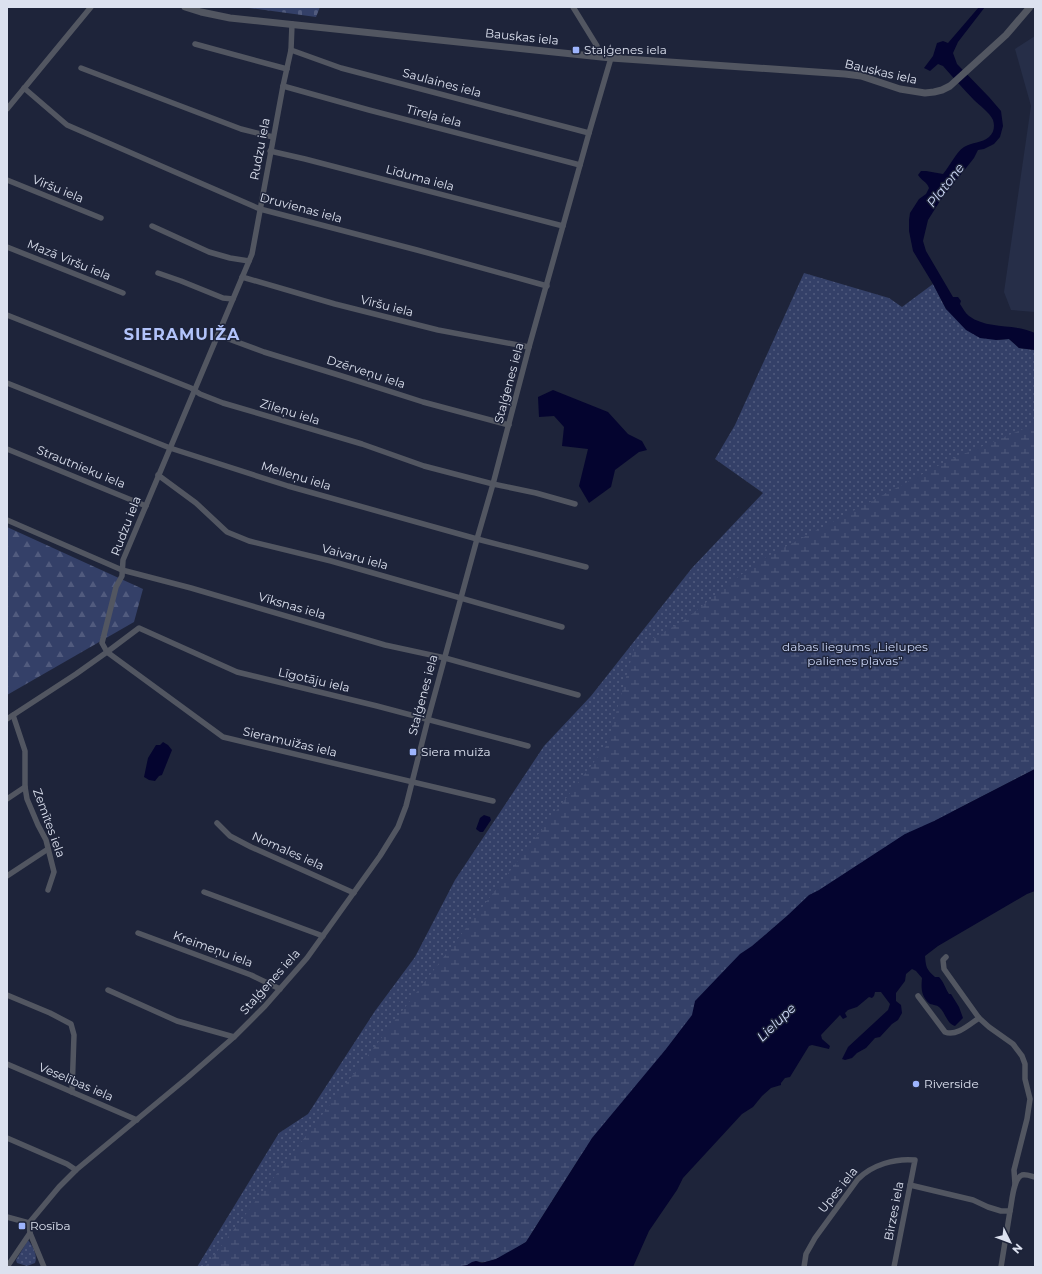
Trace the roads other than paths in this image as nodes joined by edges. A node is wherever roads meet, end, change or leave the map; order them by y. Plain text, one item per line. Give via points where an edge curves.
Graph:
1 (91, 7) edge
2 (186, 7) edge
3 (573, 7) edge
4 (1030, 7) edge
5 (292, 24) junction
6 (196, 44) dead end
7 (290, 50) junction
8 (597, 56) junction
9 (611, 58) junction
10 (81, 68) dead end
11 (287, 69) junction
12 (283, 86) junction
13 (24, 88) junction
14 (7, 109) edge
15 (589, 133) junction
16 (273, 137) junction
17 (270, 151) junction
18 (580, 165) junction
19 (7, 180) edge
20 (260, 209) junction
21 (101, 218) dead end
22 (152, 226) dead end
23 (563, 226) junction
24 (7, 247) edge
25 (249, 261) junction
26 (158, 273) dead end
27 (242, 277) junction
28 (547, 286) junction
29 (123, 294) dead end
30 (232, 299) junction
31 (7, 315) edge
32 (218, 335) junction
33 (529, 347) junction
34 (7, 383) edge
35 (195, 390) junction
36 (509, 425) junction
37 (170, 448) junction
38 (7, 449) edge
39 (158, 475) junction
40 (493, 484) junction
41 (575, 504) dead end
42 (146, 506) junction
43 (7, 520) edge
44 (477, 539) junction
45 (586, 567) dead end
46 (122, 570) junction
47 (461, 598) junction
48 (562, 627) dead end
49 (107, 652) junction
50 (445, 658) junction
51 (578, 695) dead end
52 (13, 715) junction
53 (428, 719) junction
54 (7, 720) edge
55 (528, 746) dead end
56 (412, 782) junction
57 (25, 787) junction
58 (7, 799) edge
59 (493, 801) dead end
60 (217, 823) dead end
61 (48, 849) junction
62 (7, 876) edge
63 (48, 890) dead end
64 (204, 892) dead end
65 (354, 893) junction
66 (138, 933) dead end
67 (324, 936) junction
68 (946, 957) dead end
69 (280, 989) junction
70 (108, 990) dead end
71 (7, 995) edge
72 (918, 996) dead end
73 (979, 1018) junction
74 (234, 1037) junction
75 (7, 1064) edge
76 (72, 1092) junction
77 (137, 1120) junction
78 (7, 1138) edge
79 (915, 1160) joint
80 (76, 1170) junction
81 (1035, 1177) edge
82 (1015, 1184) junction
83 (910, 1185) junction
84 (1010, 1211) junction
85 (7, 1217) edge
86 (29, 1224) junction
87 (30, 1233) junction
88 (7, 1267) edge
89 (44, 1267) edge
90 (804, 1267) edge
91 (894, 1267) edge
92 (1001, 1267) edge

1 - 13 street
2 - 5 street, Bauskas iela via 230,18
3 - 8 street via 597,46
4 - 9 street, Bauskas iela via 1006,35 950,86 934,92 900,89 860,76 845,74
5 - 7 street, Rudzu iela
5 - 8 street, Bauskas iela
6 - 11 street
7 - 11 street, Rudzu iela
7 - 15 street, Saulaines iela via 341,68
8 - 9 street, Bauskas iela
9 - 15 street, Staļģenes iela
10 - 16 street via 241,129
11 - 12 street, Rudzu iela
12 - 16 street, Rudzu iela
12 - 18 street, Tīreļa iela
13 - 14 street
13 - 20 street, Druvienas iela via 67,125
15 - 18 street, Staļģenes iela
16 - 17 street, Rudzu iela
17 - 20 street, Rudzu iela
17 - 23 street, Līduma iela
18 - 23 street, Staļģenes iela
19 - 21 street, Viršu iela
20 - 25 street, Rudzu iela
20 - 28 street, Druvienas iela
22 - 25 street via 209,252
23 - 28 street, Staļģenes iela
24 - 29 street, Mazā Viršu iela
25 - 27 street, Rudzu iela
26 - 30 street via 223,298
27 - 30 street, Rudzu iela
27 - 33 street, Viršu iela via 438,330
28 - 33 street, Staļģenes iela
30 - 32 street, Rudzu iela
31 - 35 street, Zileņu iela
32 - 35 street, Rudzu iela
32 - 36 street, Dzērveņu iela via 423,402
33 - 36 street, Staļģenes iela
34 - 37 street, Melleņu iela
35 - 37 street, Rudzu iela
35 - 40 street, Zileņu iela via 223,403 362,444 424,466
36 - 40 street, Staļģenes iela
37 - 39 street, Rudzu iela
37 - 44 street, Melleņu iela via 288,486
38 - 42 street, Strautnieku iela
39 - 42 street, Rudzu iela
39 - 47 street, Vaivaru iela via 196,503 227,532 249,541
40 - 41 street, Zileņu iela
40 - 44 street, Staļģenes iela
42 - 46 street, Rudzu iela via 123,560
43 - 46 street, Vīksnas iela
44 - 45 street, Melleņu iela
44 - 47 street, Staļģenes iela
46 - 49 street, Rudzu iela via 102,643
46 - 50 street, Vīksnas iela via 385,645
47 - 48 street, Vaivaru iela
47 - 50 street, Staļģenes iela
49 - 52 street
49 - 53 street, Līgotāju iela via 139,628 237,672
49 - 56 street, Sieramuižas iela via 223,738
50 - 51 street, Vīksnas iela
50 - 53 street, Staļģenes iela
52 - 54 street
52 - 57 street, Zemītes iela via 25,751
53 - 55 street, Līgotāju iela
53 - 56 street, Staļģenes iela
56 - 59 street, Sieramuižas iela
56 - 65 street, Staļģenes iela via 398,828
57 - 58 street
57 - 61 street, Zemītes iela via 31,809
60 - 65 street, Nomales iela via 230,836 251,847
61 - 62 street
61 - 63 street, Zemītes iela via 54,872
64 - 67 street
65 - 67 street, Staļģenes iela
66 - 69 street, Kreimeņu iela via 251,975
67 - 69 street, Staļģenes iela
68 - 73 street via 943,960 944,969
69 - 74 street, Staļģenes iela
70 - 74 street via 177,1021
71 - 76 street via 71,1024 74,1035
72 - 73 street via 949,1034
73 - 82 street via 1013,1044 1025,1064 1025,1079 1030,1099 1028,1119 1014,1170
74 - 77 street, Staļģenes iela
75 - 76 street, Veselības iela
76 - 77 street, Veselības iela
77 - 80 street, Staļģenes iela
78 - 80 street
79 - 83 street, Birzes iela
79 - 90 street, Upes iela via 898,1160 864,1173 815,1238 806,1254
80 - 86 street, Staļģenes iela
81 - 82 street via 1020,1176
82 - 84 street
83 - 84 street via 973,1200 1001,1211
83 - 91 street, Birzes iela
84 - 92 street
85 - 86 street
86 - 87 street
87 - 88 street
87 - 89 street

